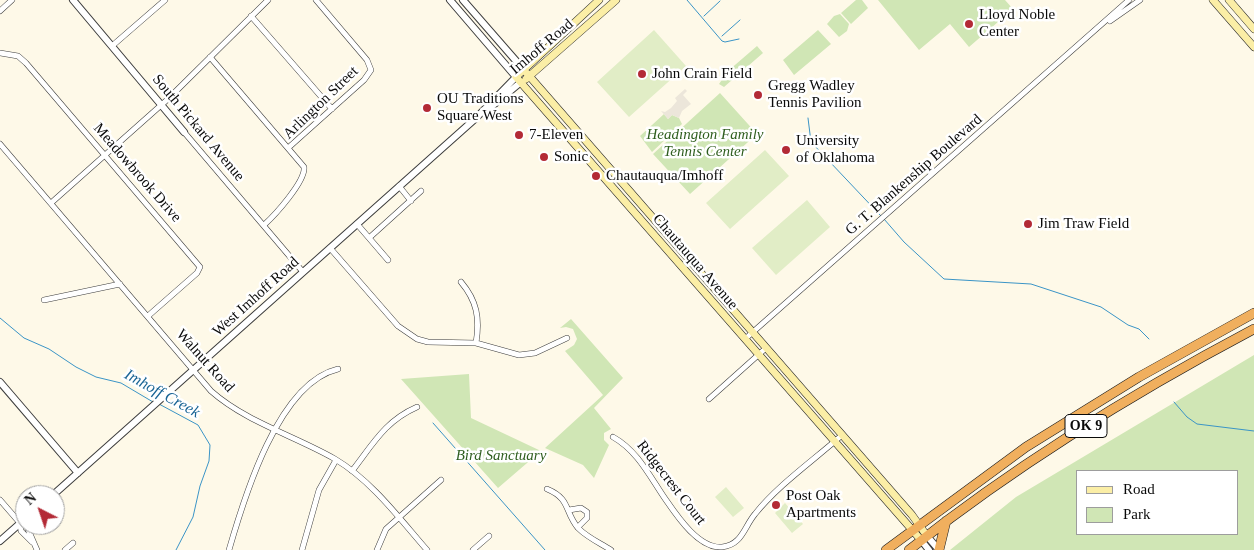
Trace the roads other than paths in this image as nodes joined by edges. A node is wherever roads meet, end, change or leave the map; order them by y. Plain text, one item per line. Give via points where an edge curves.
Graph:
1 (12, 0) edge
2 (73, 0) edge
3 (165, 0) edge
4 (268, 0) edge
5 (316, 0) edge
6 (450, 0) edge
7 (463, 0) edge
8 (599, 0) edge
9 (616, 0) edge
10 (1129, 0) edge
11 (1140, 0) edge
12 (1213, 0) edge
13 (1229, 0) edge
14 (0, 11) edge
15 (251, 16) junction
16 (1099, 29) junction
17 (1254, 29) edge
18 (112, 46) junction
19 (1254, 47) edge
20 (0, 53) edge
21 (210, 57) junction
22 (524, 70) junction
23 (530, 76) junction
24 (519, 80) junction
25 (161, 105) junction
26 (332, 109) junction
27 (476, 118) joint
28 (184, 132) joint
29 (0, 144) edge
30 (288, 148) junction
31 (106, 154) junction
32 (399, 186) junction
33 (421, 191) dead end
34 (410, 201) junction
35 (51, 203) junction
36 (357, 224) junction
37 (264, 225) junction
38 (369, 238) junction
39 (330, 248) junction
40 (388, 260) dead end
41 (303, 272) junction
42 (461, 282) dead end
43 (120, 284) junction
44 (44, 300) dead end
45 (1254, 313) edge
46 (148, 316) junction
47 (1254, 329) edge
48 (753, 332) junction
49 (567, 338) dead end
50 (745, 339) junction
51 (476, 343) junction
52 (766, 348) junction
53 (758, 354) junction
54 (338, 369) dead end
55 (194, 370) junction
56 (0, 382) edge
57 (709, 399) dead end
58 (417, 407) dead end
59 (276, 429) junction
60 (842, 435) junction
61 (613, 437) dead end
62 (834, 442) junction
63 (336, 460) junction
64 (352, 471) junction
65 (78, 473) junction
66 (441, 480) dead end
67 (64, 485) edge
68 (547, 489) dead end
69 (0, 500) edge
70 (569, 510) junction
71 (15, 514) edge
72 (399, 518) junction
73 (946, 521) junction
74 (578, 527) junction
75 (15, 528) edge
76 (915, 528) junction
77 (30, 535) edge
78 (489, 536) dead end
79 (924, 538) junction
80 (0, 541) edge
81 (74, 543) dead end
82 (717, 548) edge
83 (37, 550) edge
84 (65, 550) edge
85 (229, 550) edge
86 (302, 550) edge
87 (377, 550) edge
88 (427, 550) edge
89 (473, 550) edge
90 (612, 550) edge
91 (886, 550) edge
92 (909, 550) edge
93 (929, 550) edge
94 (939, 550) edge

1 - 14 street
2 - 18 street, South Pickard Avenue
3 - 18 street
4 - 15 street
5 - 26 street, Arlington Street via 368,60 371,70
6 - 24 street, Chautauqua Avenue
7 - 22 street, Chautauqua Avenue
8 - 22 main road, Imhoff Road
9 - 23 main road, Imhoff Road
10 - 16 street, G. T. Blankenship Boulevard
11 - 16 street, G. T. Blankenship Boulevard
12 - 19 main road
13 - 17 main road
15 - 21 street
15 - 26 street
16 - 48 street, G. T. Blankenship Boulevard
18 - 25 street, South Pickard Avenue
20 - 31 street, Meadowbrook Drive via 23,59
21 - 25 street
21 - 30 street
22 - 23 main road, Chautauqua Avenue
22 - 24 main road, Imhoff Road
23 - 24 main road, Imhoff Road
23 - 48 main road, Chautauqua Avenue
24 - 27 street, Imhoff Road
24 - 50 main road, Chautauqua Avenue
25 - 28 street, South Pickard Avenue
25 - 31 street
26 - 30 street, Arlington Street
27 - 32 street, West Imhoff Road
28 - 37 street, South Pickard Avenue
29 - 35 street, Walnut Road
30 - 37 street, Arlington Street via 304,167 303,177
31 - 35 street
31 - 46 street, Meadowbrook Drive via 200,266 197,273
32 - 34 street
32 - 36 street, West Imhoff Road
33 - 34 street
34 - 38 street
35 - 43 street, Walnut Road
36 - 38 street
36 - 39 street, West Imhoff Road
37 - 41 street, South Pickard Avenue
38 - 40 street
39 - 41 street, West Imhoff Road
39 - 51 street via 406,333 428,342
41 - 55 street, West Imhoff Road
42 - 51 street via 477,309
43 - 44 street
43 - 46 street, Walnut Road
45 - 76 highway, OK 9 via 1140,377 1026,447
46 - 55 street, Walnut Road
47 - 73 highway, OK 9 via 1173,372 1050,448
48 - 50 street, G. T. Blankenship Boulevard
48 - 52 main road, Chautauqua Avenue
49 - 51 street via 528,354 507,353
50 - 53 main road, Chautauqua Avenue
52 - 53 street
52 - 60 main road, Chautauqua Avenue
53 - 57 street
53 - 62 main road, Chautauqua Avenue
54 - 59 street via 325,372 298,396
55 - 59 street, Walnut Road via 218,398
55 - 65 street, West Imhoff Road
56 - 65 street
58 - 64 street via 399,415 389,424
59 - 63 street, Walnut Road
59 - 85 street via 247,491
60 - 62 street, Ridgecrest Court
60 - 76 main road, Chautauqua Avenue
61 - 82 street, Ridgecrest Court via 647,469 666,500 699,538
62 - 76 main road, Chautauqua Avenue
62 - 82 street, Ridgecrest Court via 761,508 738,540
63 - 64 street, Walnut Road
63 - 86 street via 319,490
64 - 72 street, Walnut Road
65 - 67 street, West Imhoff Road
66 - 72 street
68 - 70 street via 560,496
69 - 71 street
70 - 74 street
70 - 74 street via 581,508 587,512 587,518
72 - 87 street via 383,534
72 - 88 street, Walnut Road
73 - 79 highway, OK 9
73 - 94 highway
74 - 90 street
75 - 80 street
76 - 79 main road, Chautauqua Avenue
76 - 91 highway, OK 9
77 - 83 street
78 - 89 street
79 - 92 highway, OK 9
79 - 93 street
79 - 94 street
81 - 84 street

